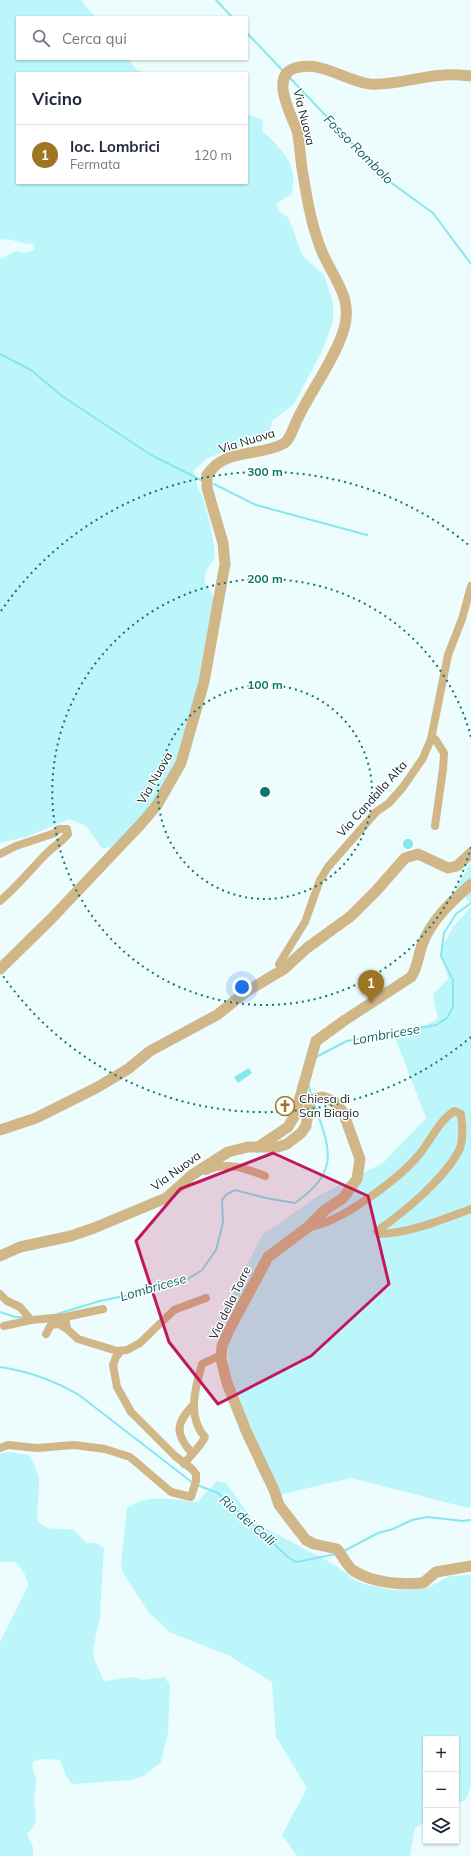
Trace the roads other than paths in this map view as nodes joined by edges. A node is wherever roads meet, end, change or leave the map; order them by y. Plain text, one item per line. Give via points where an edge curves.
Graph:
1 (471, 76) edge
2 (471, 586) edge
3 (431, 739) junction
4 (435, 826) dead end
5 (0, 854) edge
6 (471, 854) edge
7 (471, 884) edge
8 (0, 901) edge
9 (1, 968) edge
10 (284, 969) junction
11 (0, 1130) edge
12 (258, 1147) junction
13 (192, 1175) junction
14 (265, 1176) dead end
15 (471, 1209) edge
16 (308, 1227) junction
17 (0, 1256) edge
18 (0, 1294) edge
19 (206, 1298) dead end
20 (103, 1309) dead end
21 (65, 1317) junction
22 (31, 1320) junction
23 (4, 1326) dead end
24 (67, 1328) junction
25 (46, 1334) dead end
26 (121, 1351) junction
27 (221, 1355) junction
28 (194, 1404) junction
29 (0, 1448) edge
30 (192, 1453) junction
31 (184, 1464) junction
32 (471, 1566) edge

1 - 9 street, Via Nuova via 445,74 371,84 308,66 294,68 286,76 282,89 297,132 307,200 319,245 343,291 347,309 344,331 286,443 276,448 239,455 216,465 207,475 207,488 223,543 225,564 204,682 181,763 157,805 142,824
2 - 3 street, Via Candalla Alta via 448,655
3 - 4 street via 435,739 444,753
3 - 10 street, Via Candalla Alta via 423,758 403,787 376,812 328,866 320,880 305,922 279,964
5 - 8 street via 55,833 59,829 67,829 68,834 62,841
6 - 10 street via 457,866 448,868 418,854 405,858 351,916 307,948
7 - 12 street, Via Nuova via 451,902 431,926 411,977 316,1041 291,1124
10 - 11 street via 247,991 217,1015 150,1051 128,1069 96,1088 36,1118
12 - 13 street, Via Nuova via 228,1152
12 - 16 street, Via della Torre via 278,1147 293,1140 306,1126 310,1100 322,1097 335,1102 343,1112 360,1159 357,1179 343,1198
13 - 14 street via 216,1166 229,1166 241,1167
13 - 17 street, Via Nuova via 166,1198 71,1236 20,1247
15 - 16 street via 415,1228 389,1234 379,1234 377,1231 430,1187 452,1162 460,1146 463,1128 461,1114 454,1111 442,1122 418,1156 367,1200 318,1226
16 - 27 street, Via della Torre via 268,1257 228,1330
18 - 22 street via 7,1301 20,1307
19 - 26 street via 174,1310 140,1343
20 - 21 street
21 - 22 street
21 - 24 street
22 - 23 street
24 - 25 street via 59,1324 51,1325
24 - 26 street via 82,1341
26 - 31 street via 113,1365 117,1387 125,1403
27 - 28 street via 202,1364
27 - 32 street, Via della Torre via 227,1383 279,1505 306,1540 337,1549 353,1571 376,1580 423,1583 436,1572
28 - 30 street via 197,1429 205,1437
28 - 30 street via 181,1421 179,1432
29 - 31 street via 8,1445 37,1448 74,1445 105,1449 130,1458 171,1492 191,1497 196,1474 192,1468
30 - 31 street

